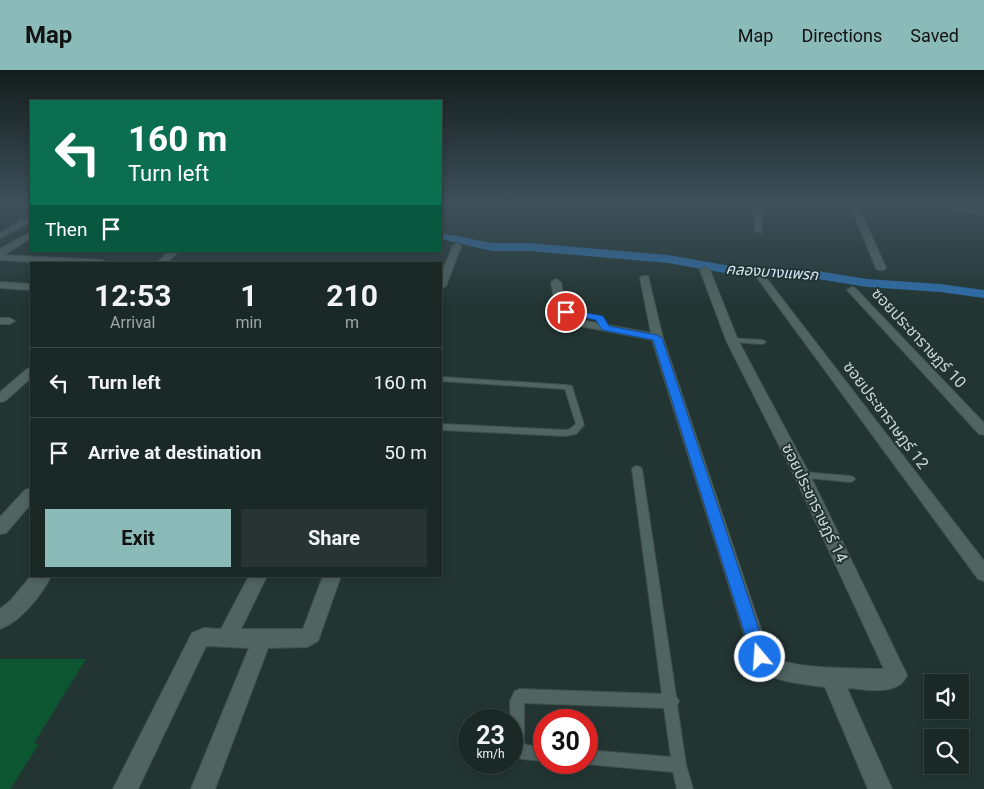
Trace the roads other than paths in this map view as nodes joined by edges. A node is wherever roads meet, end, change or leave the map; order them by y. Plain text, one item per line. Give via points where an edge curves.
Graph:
1 (25, 239) edge
2 (868, 239) edge
3 (457, 246) dead end
4 (0, 252) edge
5 (174, 252) edge
6 (0, 257) edge
7 (85, 262) edge
8 (162, 262) edge
9 (881, 268) dead end
10 (705, 270) dead end
11 (761, 277) dead end
12 (645, 278) dead end
13 (556, 282) dead end
14 (442, 284) edge
15 (0, 285) edge
16 (30, 287) edge
17 (852, 290) dead end
18 (559, 319) dead end
19 (605, 328) junction
20 (657, 338) junction
21 (732, 340) junction
22 (762, 342) dead end
23 (30, 373) edge
24 (442, 379) edge
25 (0, 398) edge
26 (442, 427) edge
27 (984, 431) edge
28 (637, 469) dead end
29 (802, 475) junction
30 (850, 479) dead end
31 (30, 495) edge
32 (0, 528) edge
33 (984, 574) edge
34 (41, 577) edge
35 (258, 577) edge
36 (332, 577) edge
37 (0, 620) edge
38 (227, 638) junction
39 (262, 639) junction
40 (831, 676) junction
41 (672, 701) junction
42 (533, 753) edge
43 (598, 758) edge
44 (679, 765) junction
45 (125, 789) edge
46 (204, 789) edge
47 (685, 789) edge
48 (880, 789) edge

1 - 4 street
2 - 9 street
3 - 14 street
5 - 8 street
6 - 7 street
10 - 21 street, ซอยประชาราษฏร์ 14
11 - 33 street, ซอยประชาราษฏร์ 12
12 - 20 street
13 - 19 street via 560,308 600,318
15 - 16 street
17 - 27 street, ซอยประชาราษฏร์ 10
18 - 19 street
19 - 20 street
20 - 40 street, ซอยประชาราษฏร์ 14 via 760,657 767,666 780,671
21 - 22 lane
21 - 29 street, ซอยประชาราษฏร์ 14
23 - 25 street
24 - 26 lane via 566,387 580,425 573,432 565,433
28 - 41 lane
29 - 30 lane
29 - 40 street, ซอยประชาราษฏร์ 14 via 897,675 892,679
31 - 32 street
34 - 37 street via 18,606
35 - 38 street
36 - 39 street via 311,636 304,639
38 - 39 street
38 - 45 street via 204,637 197,642
39 - 46 street
40 - 48 street
41 - 42 lane via 520,696 517,701 517,746 522,752
41 - 44 lane
43 - 44 lane
44 - 47 lane

